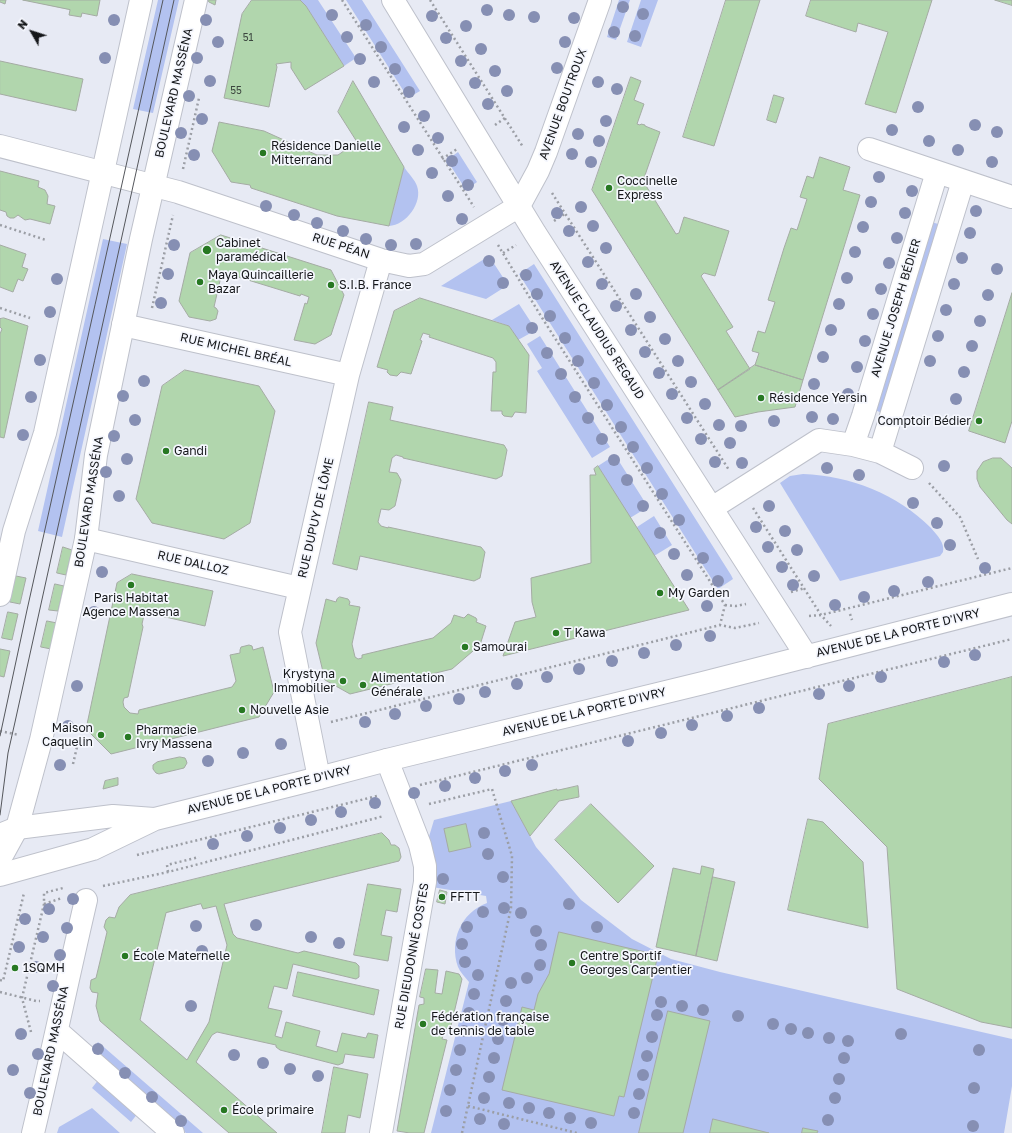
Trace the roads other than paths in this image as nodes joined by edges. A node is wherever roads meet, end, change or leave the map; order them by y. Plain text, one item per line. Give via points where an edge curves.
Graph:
1 (141, 0) edge
2 (196, 0) edge
3 (393, 0) edge
4 (600, 0) edge
5 (0, 146) edge
6 (869, 149) dead end
7 (102, 172) junction
8 (937, 172) junction
9 (963, 181) junction
10 (153, 186) junction
11 (1012, 197) edge
12 (519, 206) junction
13 (381, 260) junction
14 (123, 325) junction
15 (348, 375) junction
16 (853, 445) junction
17 (880, 452) junction
18 (912, 468) road end
19 (712, 508) junction
20 (86, 539) junction
21 (299, 588) junction
22 (0, 595) edge
23 (1012, 604) edge
24 (808, 656) junction
25 (387, 760) junction
26 (319, 778) junction
27 (155, 819) junction
28 (6, 827) edge
29 (0, 859) edge
30 (0, 876) edge
31 (86, 900) dead end
32 (57, 1031) junction
33 (33, 1133) edge
34 (173, 1133) edge
35 (381, 1133) edge

1 - 7 street
2 - 10 street, BOULEVARD MASSÉNA
3 - 12 street, AVENUE CLAUDIUS REGAUD
4 - 12 street, AVENUE BOUTROUX via 546,152
5 - 7 street
6 - 8 street
7 - 10 street
7 - 22 street via 45,433 14,531
8 - 9 street
8 - 16 street, AVENUE JOSEPH BÉDIER
9 - 11 street
9 - 17 street
10 - 13 street, RUE PÉAN via 191,196
10 - 14 street, BOULEVARD MASSÉNA
12 - 13 street, RUE PÉAN via 424,264 409,266
12 - 19 street, AVENUE CLAUDIUS REGAUD
13 - 15 street, RUE DUPUY DE LÔME
14 - 15 street, RUE MICHEL BRÉAL
14 - 20 street, BOULEVARD MASSÉNA via 96,455
15 - 21 street, RUE DUPUY DE LÔME
16 - 17 street
16 - 19 street via 819,440
17 - 18 street
19 - 24 street, AVENUE CLAUDIUS REGAUD
20 - 21 street, RUE DALLOZ
20 - 28 street, BOULEVARD MASSÉNA via 41,740
21 - 26 street, RUE DUPUY DE LÔME via 290,632
23 - 24 street, AVENUE DE LA PORTE D'IVRY
24 - 25 street, AVENUE DE LA PORTE D'IVRY
25 - 26 street, AVENUE DE LA PORTE D'IVRY
25 - 35 street, RUE DIEUDONNÉ COSTES via 420,845 425,866 425,882
26 - 27 street, AVENUE DE LA PORTE D'IVRY
27 - 28 street, AVENUE DE LA PORTE D'IVRY via 113,816
27 - 30 street, AVENUE DE LA PORTE D'IVRY via 93,849
28 - 29 street, BOULEVARD MASSÉNA
31 - 32 street, BOULEVARD MASSÉNA
32 - 33 street, BOULEVARD MASSÉNA
32 - 34 street

